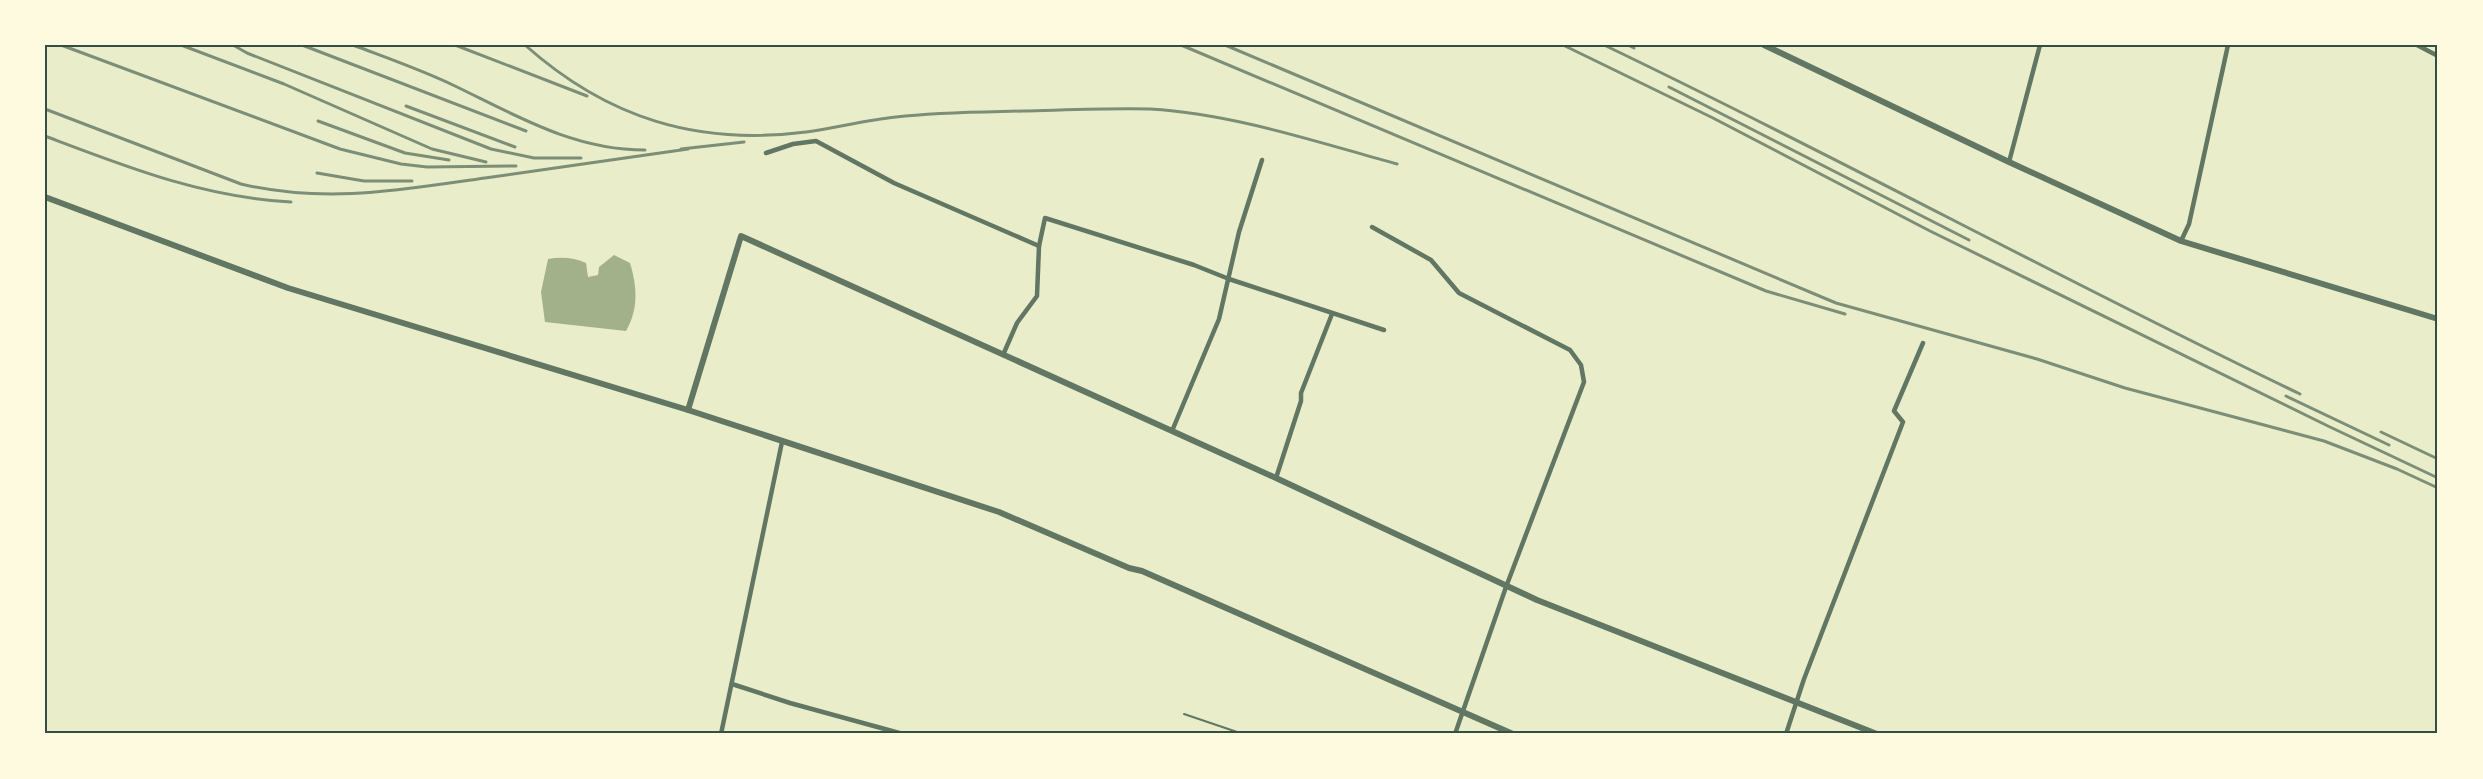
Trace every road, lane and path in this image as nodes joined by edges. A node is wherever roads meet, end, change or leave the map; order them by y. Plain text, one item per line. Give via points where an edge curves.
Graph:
1 (1764, 45) edge
2 (2040, 45) edge
3 (2228, 45) edge
4 (2418, 45) edge
5 (2438, 56) edge
6 (766, 153) dead end
7 (1262, 160) dead end
8 (2008, 162) junction
9 (45, 197) edge
10 (1372, 227) dead end
11 (2181, 241) junction
12 (1039, 246) junction
13 (1229, 279) junction
14 (1332, 314) junction
15 (2438, 319) edge
16 (1384, 330) dead end
17 (1923, 343) dead end
18 (1004, 355) junction
19 (688, 410) junction
20 (1172, 431) junction
21 (782, 442) junction
22 (1276, 478) junction
23 (1506, 586) junction
24 (732, 684) junction
25 (1796, 703) junction
26 (1461, 711) junction
27 (1184, 714) dead end
28 (721, 734) edge
29 (903, 734) edge
30 (1243, 734) edge
31 (1455, 734) edge
32 (1513, 734) edge
33 (1786, 734) edge
34 (1877, 734) edge

1 - 8 street
2 - 8 street
3 - 11 street via 2189,224
4 - 5 street
6 - 12 street via 816,141 904,188
7 - 13 street
8 - 11 street
9 - 19 street via 288,288
10 - 23 street via 1431,260 1458,294 1570,350 1581,365 1584,382
11 - 15 street
12 - 13 street via 1045,218
12 - 18 street via 1037,296 1017,322
13 - 14 street
13 - 20 street via 1219,320
14 - 16 street
14 - 22 street via 1301,393
17 - 25 street via 1894,411 1903,422
18 - 19 street via 741,236
18 - 20 street
19 - 21 street
20 - 22 street
21 - 24 street
21 - 26 street via 1022,521
22 - 23 street
23 - 25 street
23 - 26 street
24 - 28 street
24 - 29 street
25 - 33 street
25 - 34 street
26 - 31 street
26 - 32 street
27 - 30 lane

